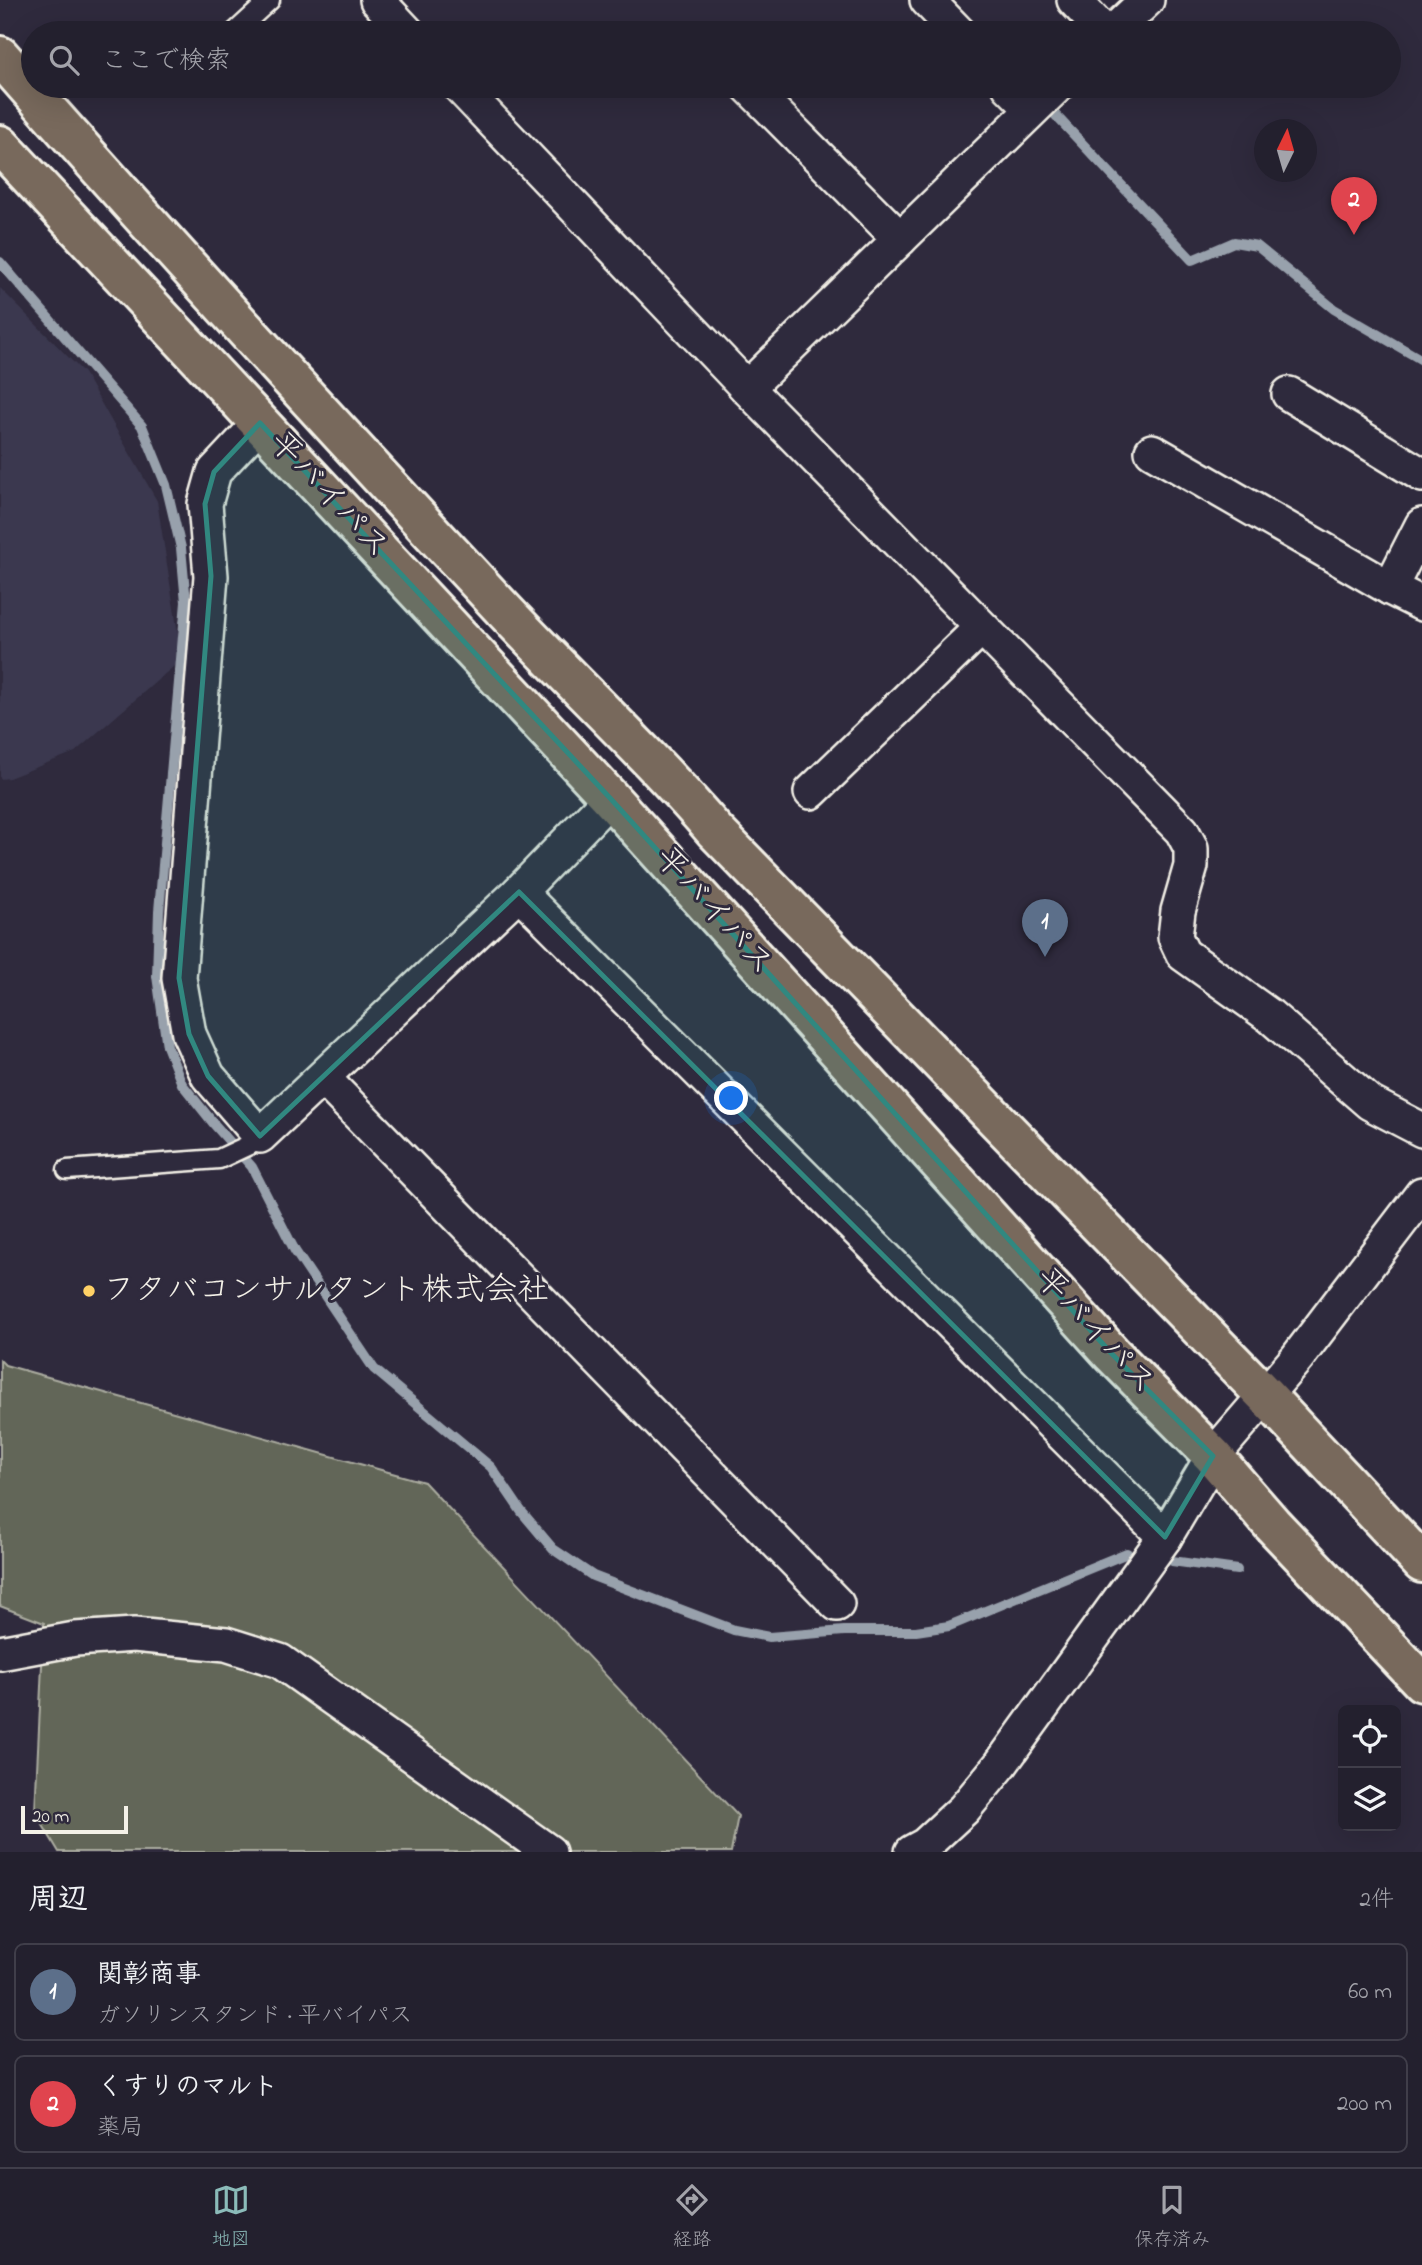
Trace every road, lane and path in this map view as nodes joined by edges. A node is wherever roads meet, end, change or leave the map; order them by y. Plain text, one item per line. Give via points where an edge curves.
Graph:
1 (270, 0) edge
2 (377, 0) edge
3 (927, 0) edge
4 (1074, 0) edge
5 (1147, 0) edge
6 (247, 21) edge
7 (397, 21) edge
8 (947, 21) edge
9 (1094, 21) edge
10 (1125, 21) edge
11 (0, 56) edge
12 (21, 80) edge
13 (37, 98) edge
14 (469, 98) edge
15 (760, 98) edge
16 (1044, 98) edge
17 (0, 145) edge
18 (900, 239) junction
19 (747, 388) junction
20 (1289, 394) dead end
21 (260, 423) junction
22 (1153, 451) dead end
23 (1422, 475) edge
24 (1422, 525) edge
25 (1390, 588) junction
26 (1422, 604) edge
27 (981, 628) junction
28 (811, 792) dead end
29 (610, 798) junction
30 (519, 891) junction
31 (323, 1078) junction
32 (1422, 1130) edge
33 (254, 1140) junction
34 (67, 1170) dead end
35 (1422, 1194) edge
36 (1265, 1395) junction
37 (1213, 1457) junction
38 (1165, 1537) junction
39 (1422, 1563) edge
40 (837, 1604) dead end
41 (0, 1653) edge
42 (1422, 1682) edge
43 (922, 1850) edge
44 (548, 1852) edge

1 - 6 lane
2 - 7 street
3 - 8 street
4 - 9 street
5 - 10 street
11 - 12 highway, 平バイパス
13 - 36 highway, 平バイパス via 501,607
14 - 19 street
15 - 18 street
16 - 18 street
17 - 21 highway, 平バイパス
18 - 19 street
19 - 27 street
20 - 23 street
21 - 29 highway, 平バイパス
21 - 33 street via 214,472 205,504 211,576 179,978 189,1034 208,1076
22 - 25 street
24 - 25 street
25 - 26 street
27 - 28 street
27 - 32 street via 1182,831 1191,848 1175,937 1183,954 1270,1016 1370,1103
29 - 30 street
29 - 37 highway, 平バイパス via 1112,1354
30 - 31 street
30 - 38 street
31 - 33 street
31 - 40 street
33 - 34 lane via 219,1159
35 - 36 street
36 - 37 street
36 - 39 highway, 平バイパス
37 - 38 street
37 - 42 highway, 平バイパス
38 - 43 street via 1001,1764
41 - 44 street via 75,1639 134,1635 226,1644 280,1661

